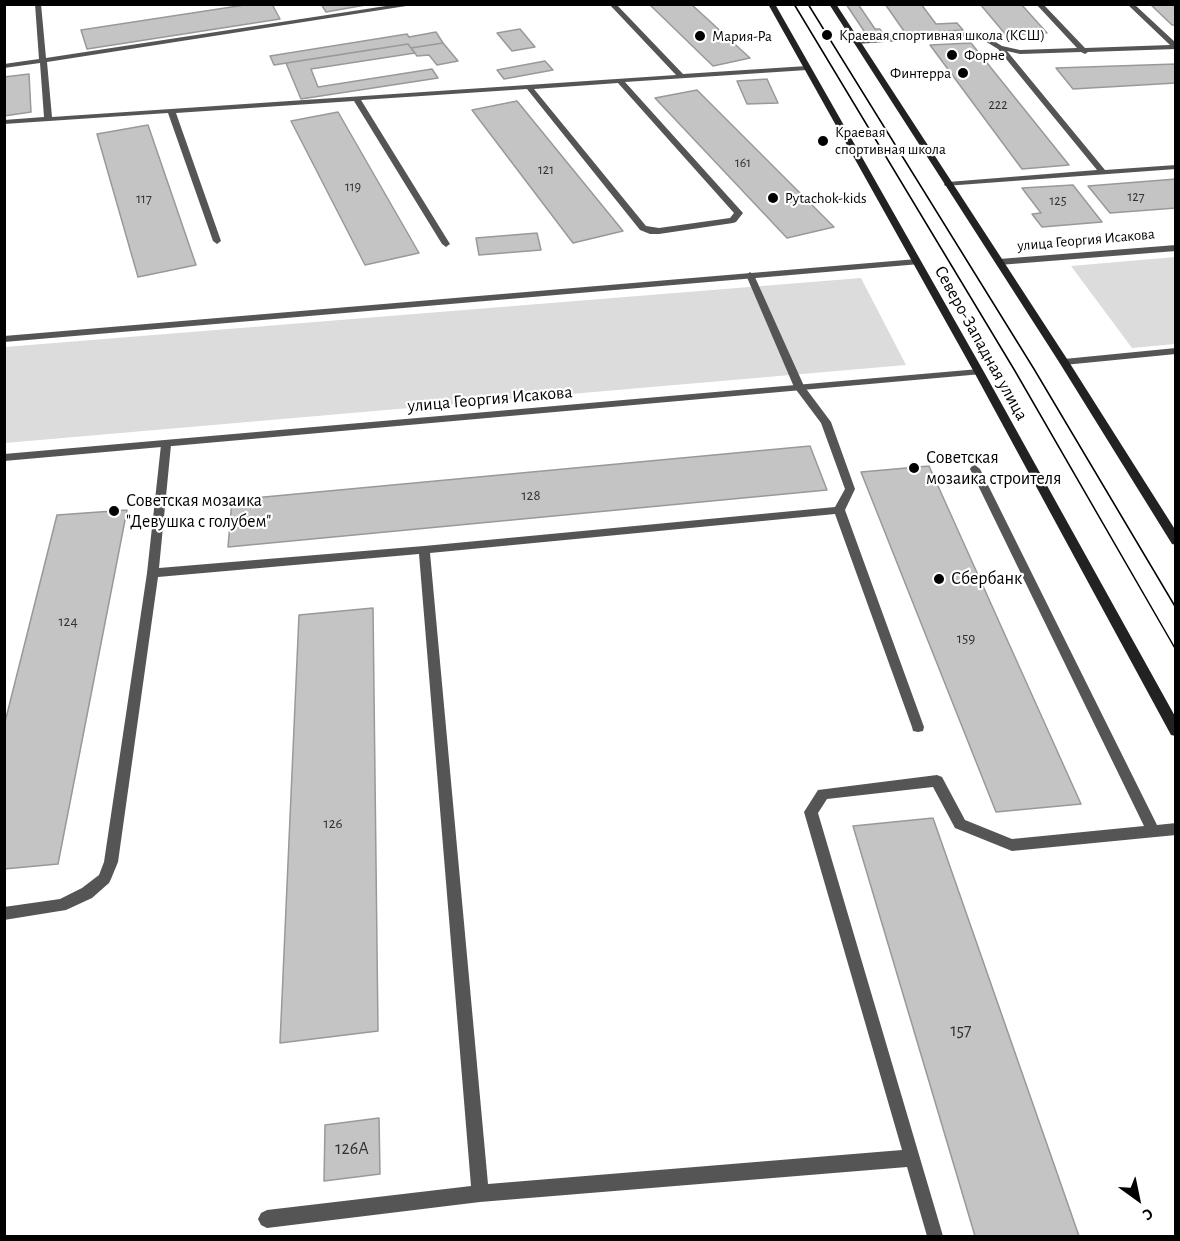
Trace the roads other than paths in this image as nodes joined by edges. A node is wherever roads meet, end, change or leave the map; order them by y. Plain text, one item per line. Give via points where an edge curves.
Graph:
1 (38, 4) edge
2 (416, 4) edge
3 (612, 4) edge
4 (771, 4) edge
5 (832, 4) edge
6 (1039, 4) edge
7 (1130, 4) edge
8 (856, 42) junction
9 (1000, 48) junction
10 (1085, 52) junction
11 (42, 62) junction
12 (4, 66) edge
13 (807, 68) junction
14 (680, 75) junction
15 (620, 81) junction
16 (529, 87) junction
17 (357, 99) junction
18 (171, 110) junction
19 (48, 118) junction
20 (4, 122) edge
21 (1176, 167) edge
22 (1103, 172) junction
23 (948, 183) junction
24 (217, 241) dead end
25 (446, 244) dead end
26 (1176, 248) edge
27 (917, 262) junction
28 (999, 262) junction
29 (750, 276) junction
30 (4, 339) edge
31 (1176, 351) edge
32 (1064, 362) junction
33 (979, 372) junction
34 (800, 387) junction
35 (166, 445) junction
36 (4, 458) edge
37 (975, 469) dead end
38 (838, 510) junction
39 (1176, 541) edge
40 (424, 550) junction
41 (153, 573) junction
42 (918, 727) dead end
43 (1176, 731) edge
44 (1176, 829) edge
45 (1153, 831) junction
46 (4, 914) edge
47 (913, 1158) junction
48 (480, 1193) junction
49 (267, 1219) dead end
50 (935, 1236) edge

1 - 11 street
2 - 11 street
3 - 14 street
4 - 13 main road, Северо-Западная улица
5 - 8 main road
6 - 10 street
7 - 10 street via 1176,47
8 - 9 street via 973,34
8 - 23 main road
9 - 10 street via 1020,52
9 - 22 street
11 - 12 street
11 - 19 street
13 - 14 street
13 - 27 main road, Северо-Западная улица
14 - 15 street
15 - 16 street
15 - 16 street via 739,213 732,220 659,231 643,228
16 - 17 street
17 - 18 street
17 - 25 street
18 - 19 street
18 - 24 street
19 - 20 street
21 - 22 street
22 - 23 street
23 - 28 main road
26 - 28 street, улица Георгия Исакова
27 - 29 street
27 - 33 main road, Северо-Западная улица
28 - 32 main road
29 - 30 street
29 - 34 street
31 - 32 street
32 - 39 main road
33 - 34 street, улица Георгия Исакова
33 - 43 main road, Северо-Западная улица
34 - 35 street, улица Георгия Исакова
34 - 38 street via 826,422 850,489
35 - 36 street, улица Георгия Исакова
35 - 41 street
37 - 45 street
38 - 40 street
38 - 42 street
40 - 41 street
40 - 48 street
41 - 46 street via 111,862 104,879 87,893 61,905
44 - 45 street
45 - 47 street via 1012,844 960,824 937,782 823,794 811,812
47 - 48 street
47 - 50 street
48 - 49 street

